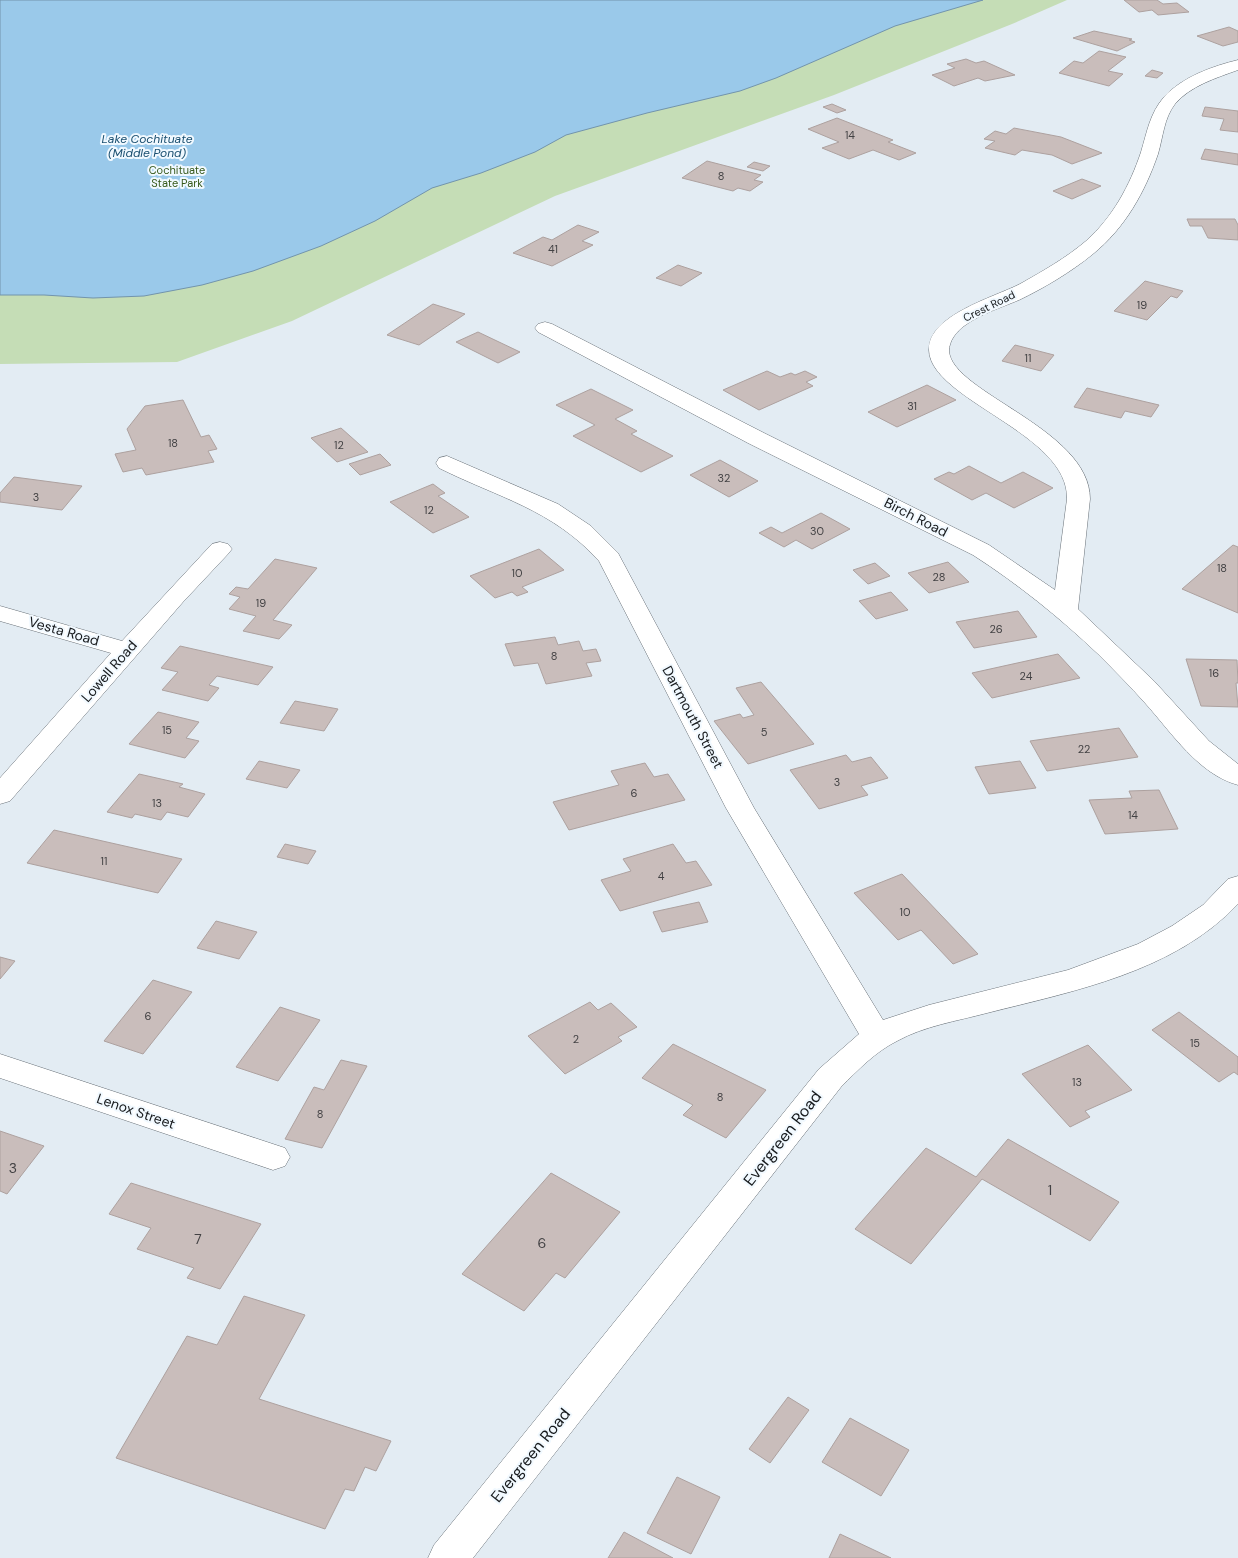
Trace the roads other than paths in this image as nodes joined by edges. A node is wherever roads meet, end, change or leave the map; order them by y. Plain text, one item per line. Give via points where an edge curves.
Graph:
1 (1238, 65) edge
2 (545, 328) dead end
3 (447, 462) dead end
4 (220, 549) dead end
5 (1065, 610) junction
6 (0, 613) edge
7 (127, 650) junction
8 (1238, 776) edge
9 (0, 795) edge
10 (1238, 886) edge
11 (877, 1037) junction
12 (0, 1066) edge
13 (273, 1157) dead end
14 (448, 1558) edge

1 - 5 street, Crest Road via 1196,81 1168,103 1158,119 1131,199 1117,220 1090,247 1042,280 965,316 940,340 939,353 944,366 955,378 1038,438 1073,472 1078,487 1078,505
2 - 5 street, Birch Road via 981,550 1014,570
3 - 11 street, Dartmouth Street via 551,510 584,532 610,558 740,808
4 - 7 street, Lowell Road
5 - 8 street, Birch Road via 1145,687 1193,742
6 - 7 street, Vesta Road
7 - 9 street, Lowell Road
10 - 11 street, Evergreen Road via 1230,897 1195,926 1155,949 1113,966 915,1021
11 - 14 street, Evergreen Road via 849,1058 830,1078
12 - 13 street, Lenox Street

